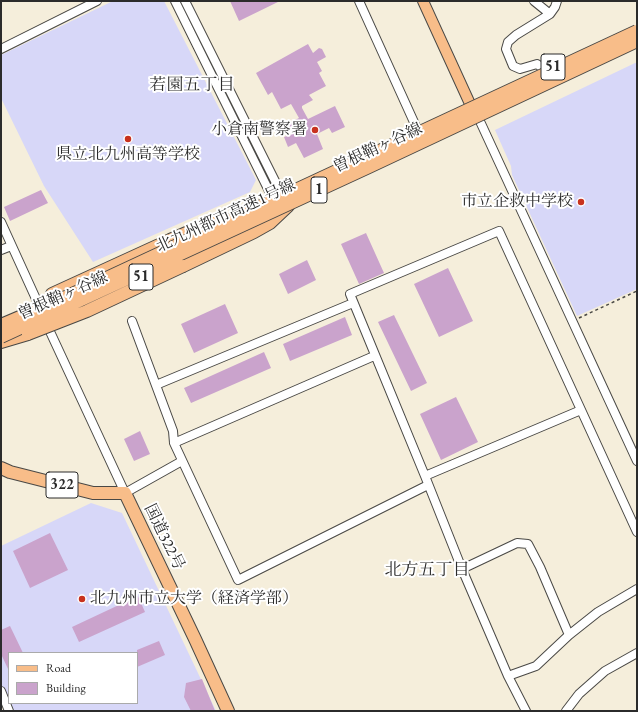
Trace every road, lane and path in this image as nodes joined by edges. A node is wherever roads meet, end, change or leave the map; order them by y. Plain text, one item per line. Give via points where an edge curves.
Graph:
1 (98, 1) edge
2 (175, 1) edge
3 (185, 1) edge
4 (359, 1) edge
5 (423, 1) edge
6 (534, 1) edge
7 (557, 1) edge
8 (550, 14) junction
9 (637, 29) edge
10 (637, 42) edge
11 (1, 49) edge
12 (545, 70) junction
13 (471, 106) junction
14 (478, 117) junction
15 (418, 131) junction
16 (282, 192) junction
17 (272, 197) junction
18 (283, 208) junction
19 (228, 218) junction
20 (1, 222) edge
21 (11, 246) junction
22 (1, 250) edge
23 (637, 291) edge
24 (354, 303) junction
25 (38, 304) junction
26 (1, 320) edge
27 (45, 321) junction
28 (132, 321) dead end
29 (572, 321) junction
30 (1, 325) edge
31 (1, 340) edge
32 (374, 356) junction
33 (156, 385) junction
34 (581, 410) junction
35 (174, 443) junction
36 (182, 461) junction
37 (637, 461) edge
38 (1, 468) edge
39 (425, 476) junction
40 (428, 485) junction
41 (125, 493) junction
42 (637, 532) edge
43 (462, 569) junction
44 (637, 589) edge
45 (569, 635) junction
46 (637, 653) edge
47 (508, 676) junction
48 (2, 694) edge
49 (9, 711) edge
50 (228, 711) edge
51 (526, 711) edge
52 (566, 711) edge

1 - 11 street
2 - 17 street
3 - 16 street
4 - 15 street
5 - 13 main road
6 - 8 street
7 - 8 street
8 - 12 street via 516,35 508,42 506,49 514,66 520,69 537,64
9 - 12 main road, 曽根鞘ヶ谷線 / 51
9 - 30 highway, 北九州都市高速1号線 / 1, bridge via 120,272
10 - 14 main road, 曽根鞘ヶ谷線 / 51
10 - 31 highway, 北九州都市高速1号線 / 1, bridge
12 - 13 main road, 曽根鞘ヶ谷線 / 51
13 - 14 main road
13 - 15 main road, 曽根鞘ヶ谷線 / 51
14 - 18 main road, 曽根鞘ヶ谷線 / 51
14 - 29 street
15 - 16 main road, 曽根鞘ヶ谷線 / 51
16 - 17 main road, 曽根鞘ヶ谷線 / 51
16 - 18 street
17 - 18 street
17 - 19 main road, 曽根鞘ヶ谷線 / 51
18 - 27 main road, 曽根鞘ヶ谷線 / 51
18 - 31 highway, bridge via 270,223 254,232 87,311 28,334
19 - 25 main road, 曽根鞘ヶ谷線 / 51
19 - 26 highway via 170,240
20 - 21 street
21 - 22 street
21 - 25 street
23 - 29 path
24 - 32 street
24 - 33 street
24 - 34 street via 350,294 499,231
25 - 26 main road, 曽根鞘ヶ谷線 / 51
25 - 27 street
27 - 31 main road, 曽根鞘ヶ谷線 / 51
27 - 41 street
28 - 33 street
29 - 37 street
32 - 35 street
32 - 39 street
33 - 35 street via 173,431
34 - 39 street
34 - 42 street
35 - 36 street
36 - 40 street via 238,580
36 - 41 street
38 - 41 highway, 国道322号 / 322 via 93,493
39 - 40 street
40 - 43 street
41 - 50 highway, 国道322号
43 - 45 street via 517,542 528,544
43 - 47 street
44 - 45 street via 598,612
45 - 47 street via 536,666
46 - 52 street via 605,671 579,694
47 - 51 street
48 - 49 street

